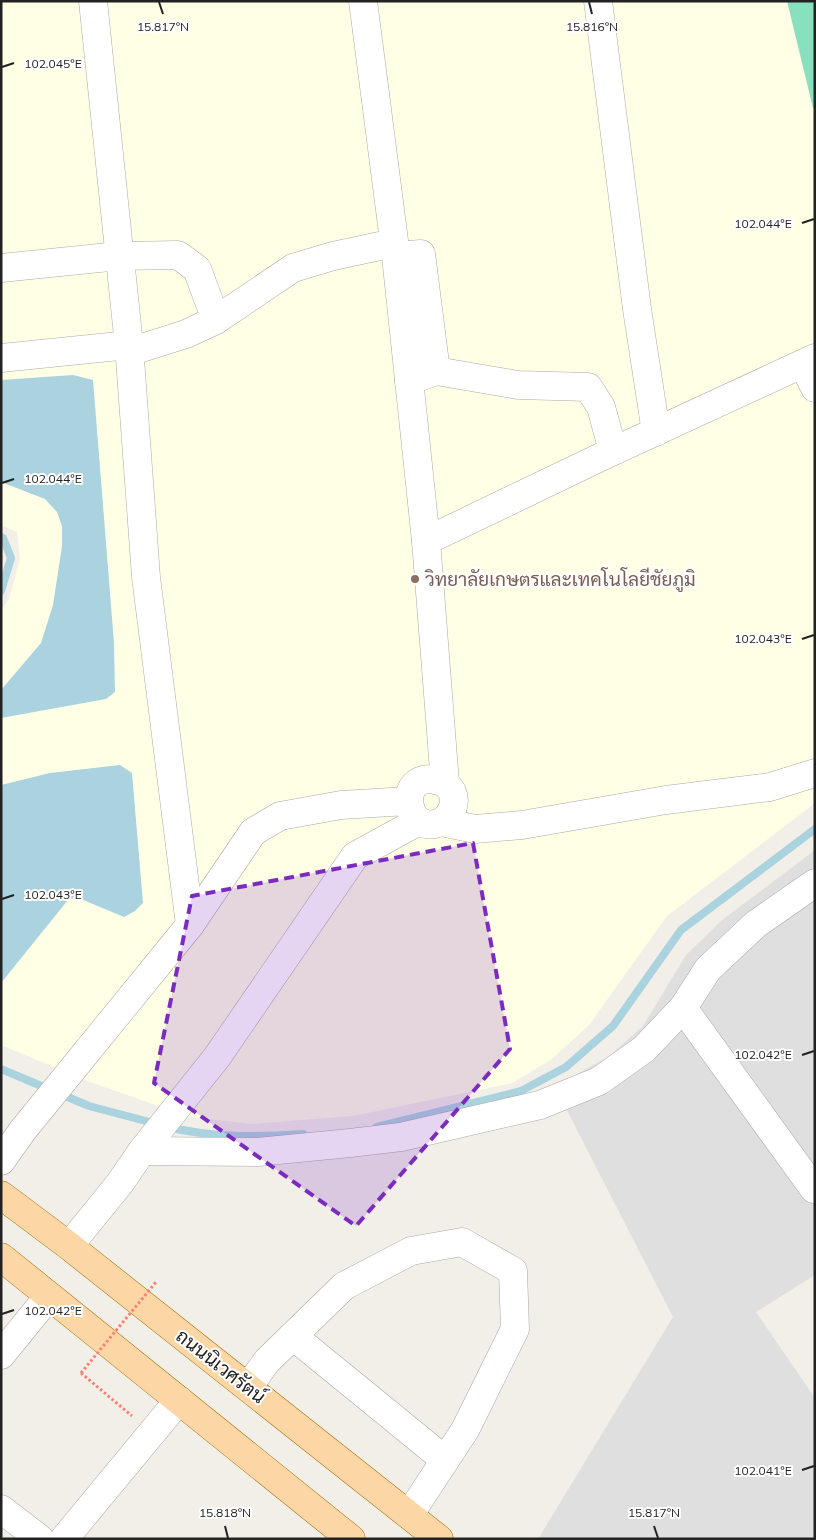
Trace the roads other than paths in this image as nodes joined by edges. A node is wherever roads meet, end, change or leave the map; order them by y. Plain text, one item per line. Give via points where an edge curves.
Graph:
1 (93, 1) edge
2 (363, 1) edge
3 (598, 1) edge
4 (395, 250) junction
5 (119, 256) junction
6 (1, 268) edge
7 (216, 320) junction
8 (129, 349) junction
9 (1, 358) edge
10 (436, 370) junction
11 (811, 370) edge
12 (409, 381) junction
13 (656, 432) junction
14 (613, 451) junction
15 (426, 541) junction
16 (815, 773) edge
17 (445, 783) junction
18 (422, 815) junction
19 (815, 883) edge
20 (190, 925) junction
21 (683, 1008) junction
22 (142, 1151) junction
23 (1, 1161) edge
24 (814, 1188) edge
25 (1, 1195) edge
26 (69, 1246) junction
27 (1, 1257) edge
28 (49, 1296) junction
29 (293, 1336) junction
30 (1, 1354) edge
31 (248, 1388) junction
32 (179, 1400) junction
33 (445, 1460) junction
34 (1, 1509) edge
35 (409, 1515) junction
36 (40, 1539) edge
37 (64, 1539) edge
38 (351, 1539) edge
39 (439, 1539) edge

1 - 5 street
2 - 4 street
3 - 13 street
4 - 7 street via 333,256 293,268
4 - 10 street via 421,254
4 - 12 street
5 - 6 street
5 - 7 street via 178,255 197,269
5 - 8 street
7 - 8 street via 186,334
8 - 9 street
8 - 20 street via 146,576
10 - 12 street
10 - 14 street via 518,385 588,387 601,407
11 - 13 street
12 - 15 street
13 - 14 street
14 - 15 street
15 - 17 street
16 - 18 street via 770,787 666,800 522,825 475,829
17 - 18 street via 452,792 454,804 450,814
17 - 18 street via 433,778 420,780 411,789
18 - 20 street via 341,805 280,816 254,832
18 - 22 street via 355,856 217,1057
19 - 21 street via 756,924 708,969
20 - 23 street
21 - 22 street via 644,1049 599,1081 540,1105 401,1137 350,1143 258,1152
21 - 24 street
22 - 26 street
25 - 26 main road, ถนนนิเวศรัตน์
26 - 31 main road, ถนนนิเวศรัตน์
27 - 28 main road
28 - 30 street
28 - 32 main road
29 - 31 street via 267,1362
29 - 33 street
29 - 33 street via 344,1286 411,1250 462,1242 513,1271 515,1329 465,1430
31 - 35 main road, ถนนนิเวศรัตน์
32 - 37 street
32 - 38 main road
33 - 35 street
34 - 36 street
35 - 39 main road, ถนนนิเวศรัตน์

